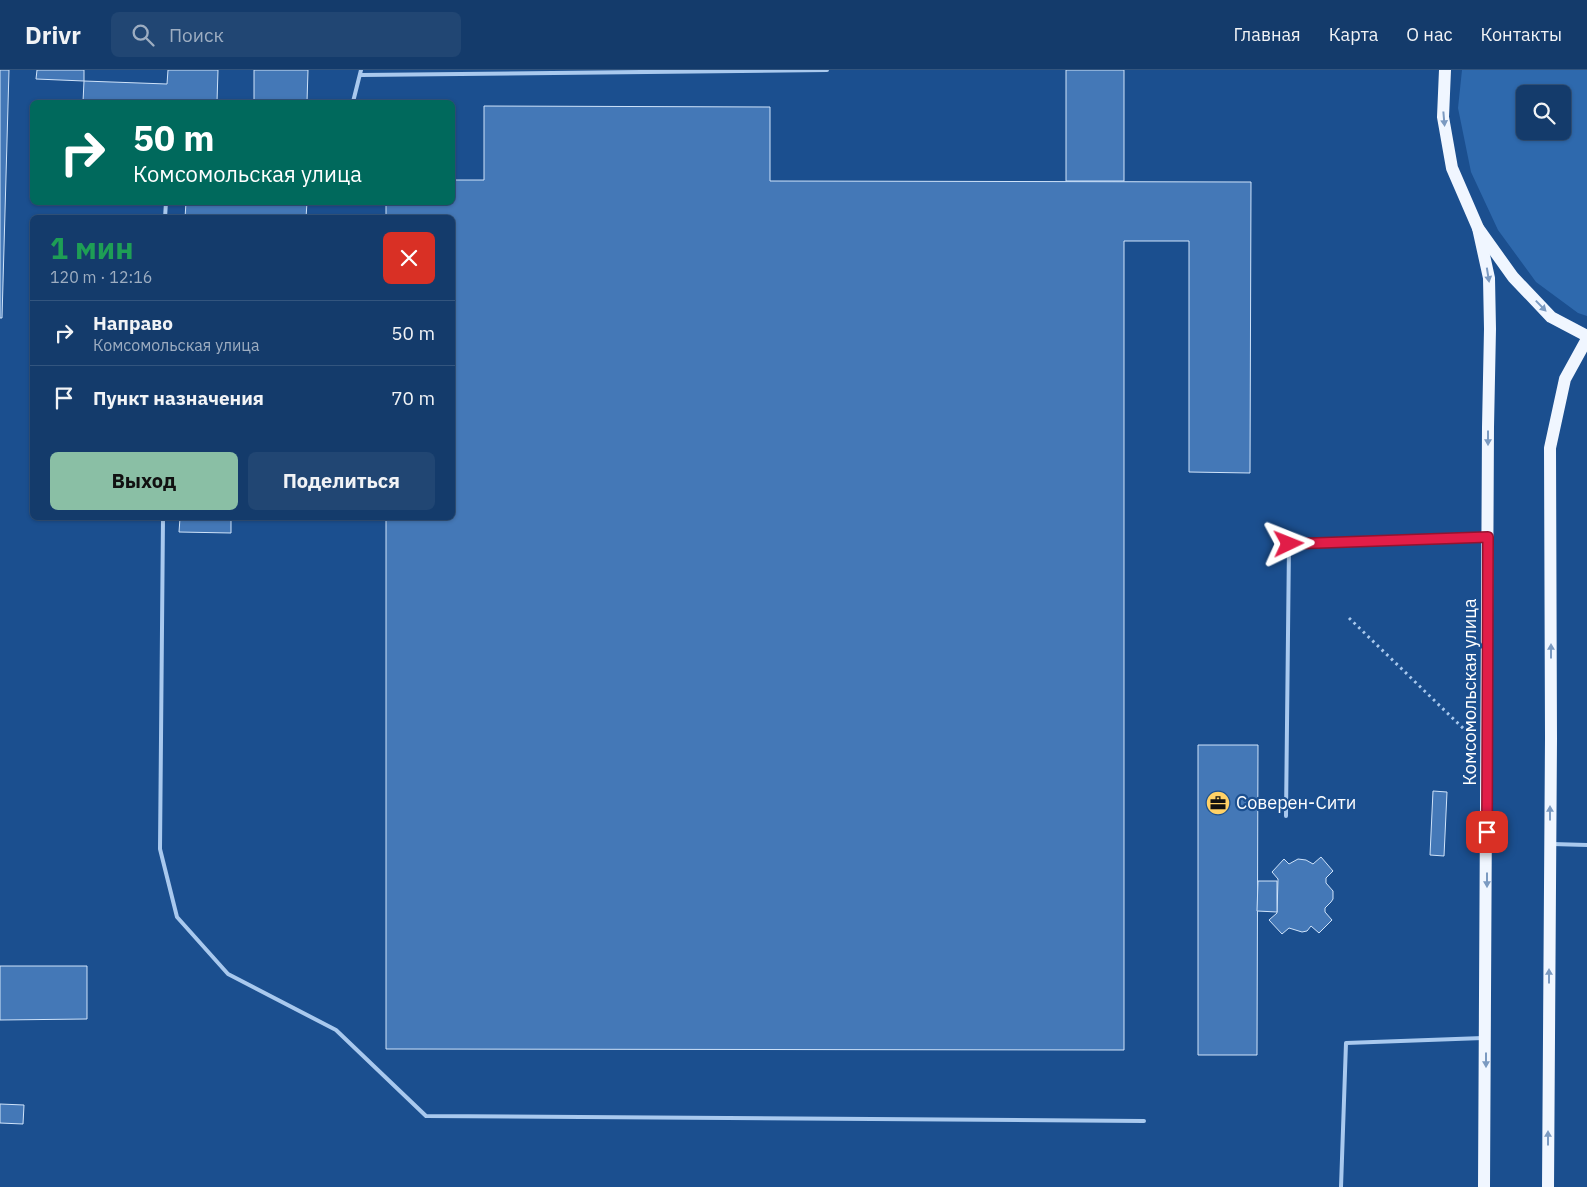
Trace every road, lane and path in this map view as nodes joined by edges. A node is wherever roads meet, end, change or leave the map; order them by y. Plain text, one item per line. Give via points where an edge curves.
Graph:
1 (827, 70) edge
2 (1445, 70) edge
3 (361, 72) edge
4 (354, 100) edge
5 (1478, 228) junction
6 (1587, 338) edge
7 (163, 520) edge
8 (1488, 537) junction
9 (1349, 618) dead end
10 (1471, 736) dead end
11 (1286, 816) dead end
12 (1550, 844) junction
13 (1587, 845) edge
14 (1486, 1038) junction
15 (1144, 1121) dead end
16 (1341, 1187) edge
17 (1484, 1187) edge
18 (1548, 1187) edge

1 - 3 lane
2 -> 5 main road via 1442,117 1452,168
3 - 4 lane
5 -> 6 main road via 1513,277 1551,317
5 -> 8 main road, Комсомольская улица via 1489,278
12 -> 6 main road via 1550,448 1565,379
7 - 15 lane via 160,849 177,917 228,974 336,1030 426,1116
8 - 11 lane via 1289,544
8 -> 14 main road, Комсомольская улица
9 - 10 path
12 - 13 lane
18 -> 12 main road
14 - 16 lane via 1346,1044
14 -> 17 main road, Комсомольская улица

